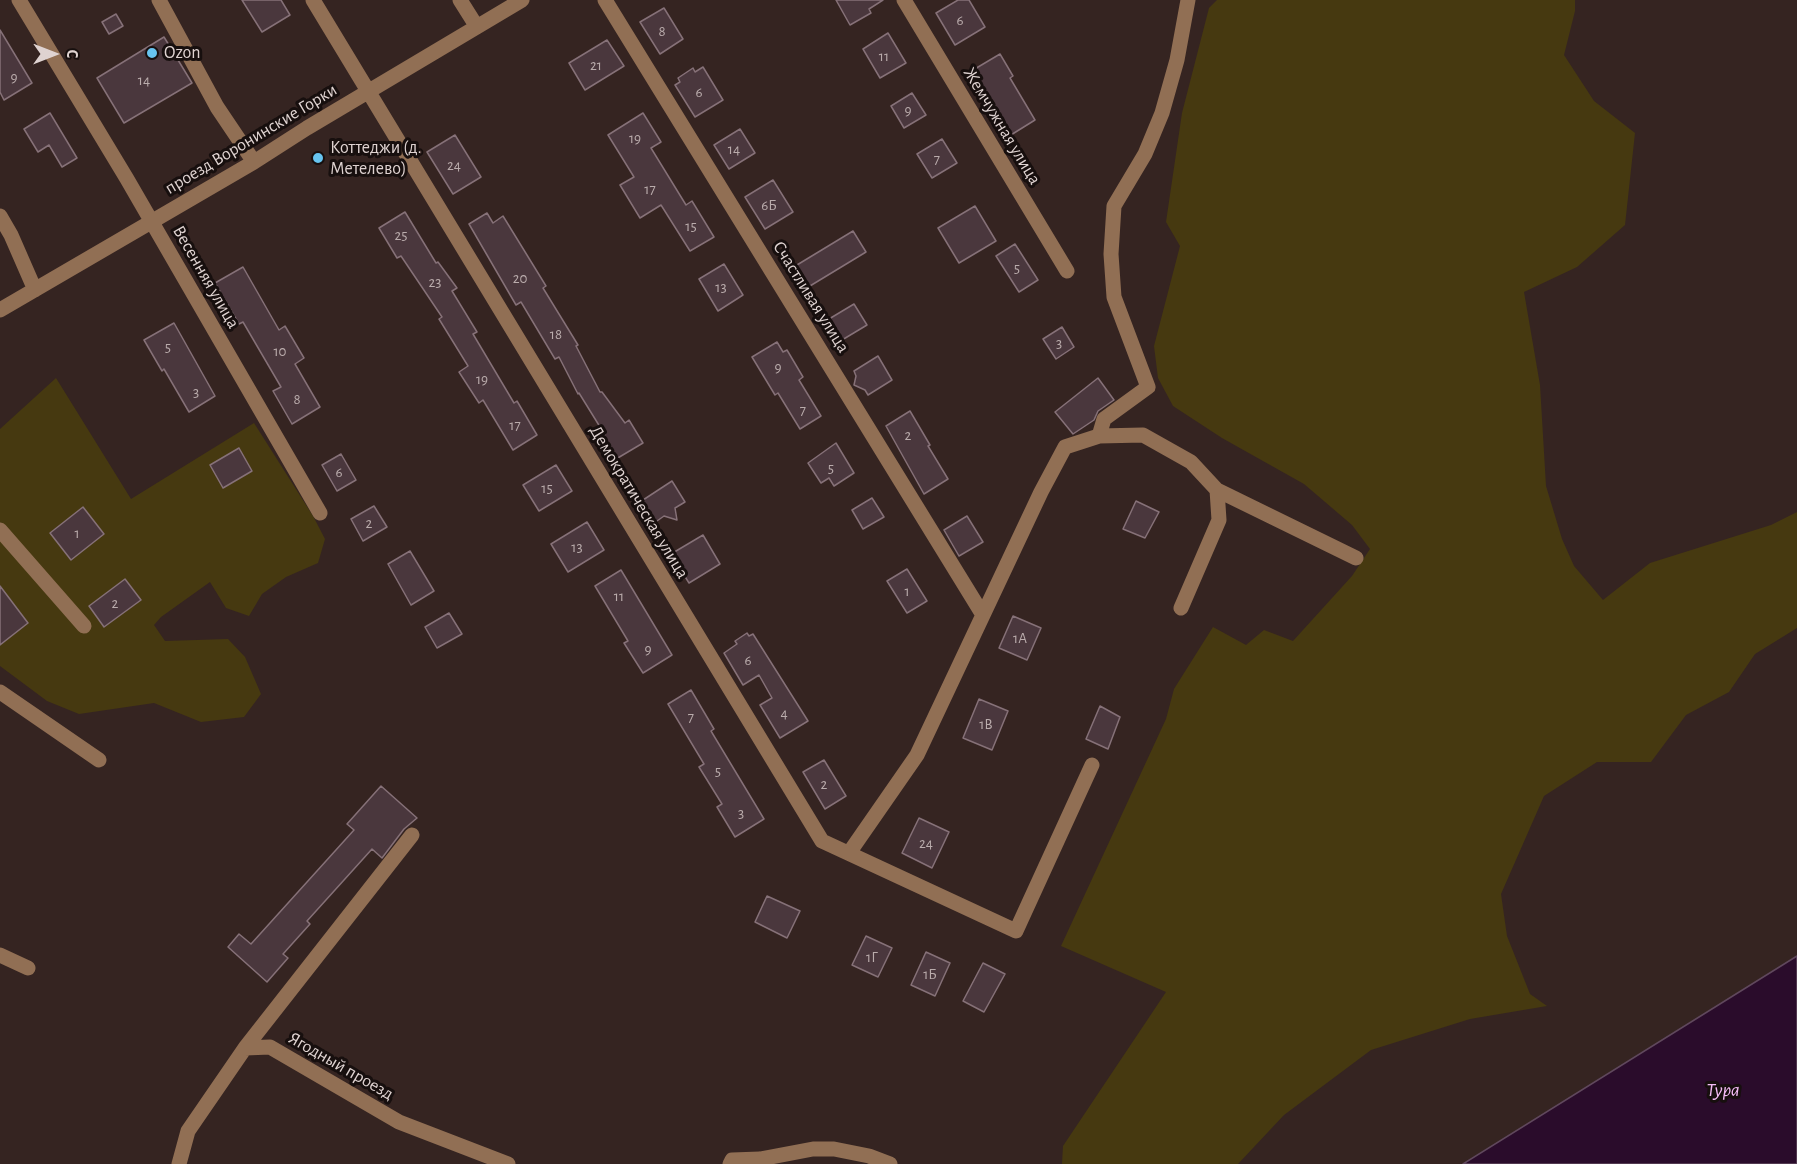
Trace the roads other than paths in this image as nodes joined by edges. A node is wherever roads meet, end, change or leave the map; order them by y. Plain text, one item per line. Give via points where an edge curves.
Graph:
1 (19, 0) edge
2 (159, 0) edge
3 (313, 0) edge
4 (460, 0) edge
5 (522, 0) edge
6 (605, 0) edge
7 (904, 0) edge
8 (1188, 0) edge
9 (477, 27) junction
10 (368, 92) junction
11 (254, 162) junction
12 (0, 216) edge
13 (150, 221) junction
14 (1067, 271) dead end
15 (35, 290) junction
16 (0, 310) edge
17 (1099, 436) junction
18 (1216, 490) junction
19 (320, 513) dead end
20 (0, 530) edge
21 (1356, 558) dead end
22 (1181, 609) dead end
23 (983, 615) junction
24 (84, 626) dead end
25 (0, 692) edge
26 (99, 760) dead end
27 (1092, 765) dead end
28 (412, 835) dead end
29 (849, 853) junction
30 (0, 955) edge
31 (28, 968) dead end
32 (245, 1048) junction
33 (179, 1164) edge
34 (508, 1164) edge
35 (730, 1164) edge
36 (890, 1164) edge

1 - 13 street, Весенняя улица
2 - 11 street via 217,107
3 - 10 street, Демократическая улица
4 - 9 street
5 - 9 street, проезд Воронинские Горки
6 - 23 street, Счастливая улица
7 - 14 street, Жемчужная улица
8 - 17 street via 1162,113 1145,154 1114,206 1114,297 1148,387 1104,419
9 - 10 street, проезд Воронинские Горки
10 - 11 street, проезд Воронинские Горки
10 - 29 street, Демократическая улица via 822,841
11 - 13 street, проезд Воронинские Горки
12 - 15 street
13 - 15 street, проезд Воронинские Горки
13 - 19 street, Весенняя улица
15 - 16 street, проезд Воронинские Горки
17 - 18 street via 1143,435 1191,462
17 - 23 street via 1065,447
18 - 21 street
18 - 22 street via 1219,520
20 - 24 street
23 - 29 street via 917,755
25 - 26 street
27 - 29 street, Демократическая улица via 1016,931
28 - 32 street
30 - 31 street
32 - 33 street via 188,1131
32 - 34 street, Ягодный проезд via 270,1047 399,1122
35 - 36 street via 732,1160 813,1149 853,1152

